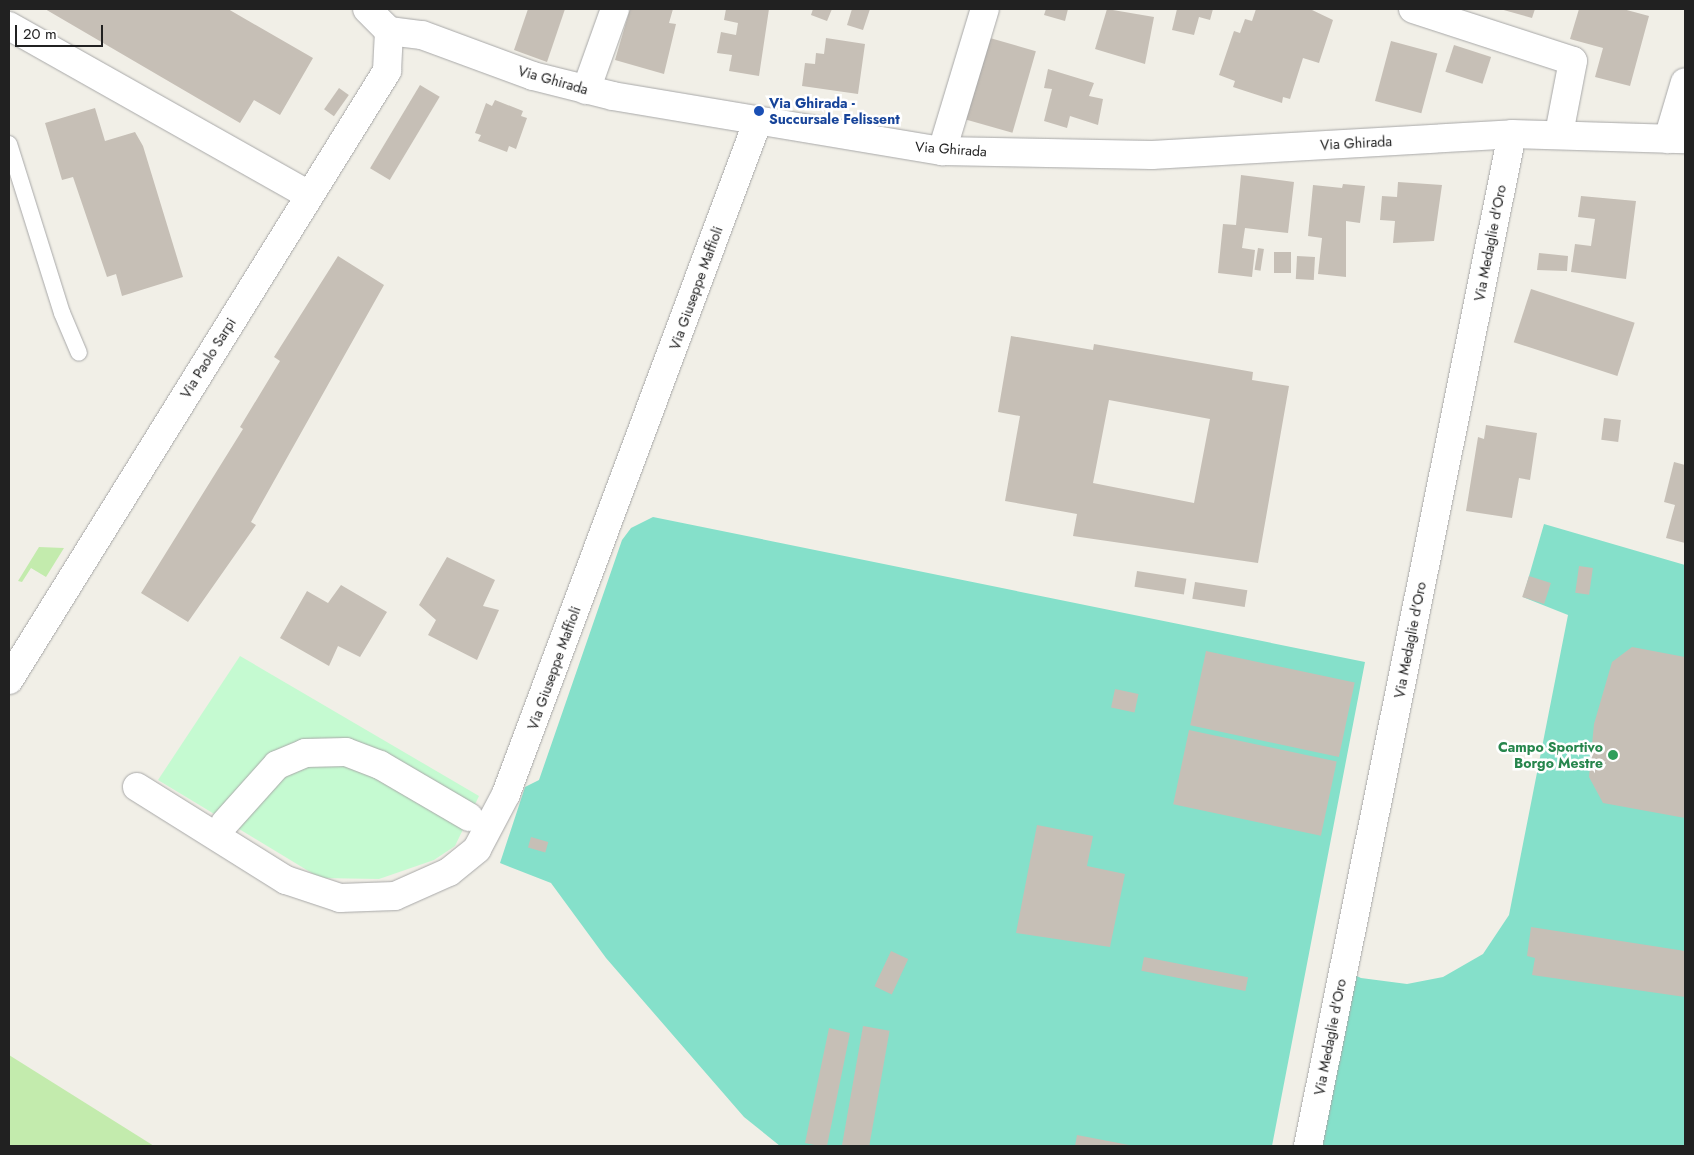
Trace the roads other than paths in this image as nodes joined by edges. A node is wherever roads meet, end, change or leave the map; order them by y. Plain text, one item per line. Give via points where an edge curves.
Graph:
1 (367, 9) edge
2 (615, 9) edge
3 (985, 9) edge
4 (1413, 9) edge
5 (9, 26) edge
6 (389, 31) junction
7 (1685, 82) edge
8 (586, 90) junction
9 (757, 123) junction
10 (1512, 134) junction
11 (1559, 134) junction
12 (1677, 139) edge
13 (9, 144) edge
14 (942, 151) junction
15 (309, 195) junction
16 (79, 353) dead end
17 (9, 680) edge
18 (137, 787) dead end
19 (469, 817) dead end
20 (225, 823) dead end
21 (1308, 1146) edge

1 - 6 street
2 - 8 street
3 - 14 street
4 - 11 street via 1573,61
5 - 15 street
6 - 8 street, Via Ghirada via 422,35 532,76
6 - 15 street, Via Paolo Sarpi via 387,71
7 - 12 street
8 - 9 street, Via Ghirada
9 - 14 street, Via Ghirada
9 - 18 street, Via Giuseppe Maffioli via 506,794 477,849 449,872 395,896 340,898 286,880
10 - 11 street, Via Ghirada
10 - 14 street, Via Ghirada via 1152,155
10 - 21 street, Via Medaglie d'Oro
11 - 12 street, Via Ghirada
13 - 16 lane via 62,313
15 - 17 street, Via Paolo Sarpi
19 - 20 street via 380,765 346,752 305,753 277,765

